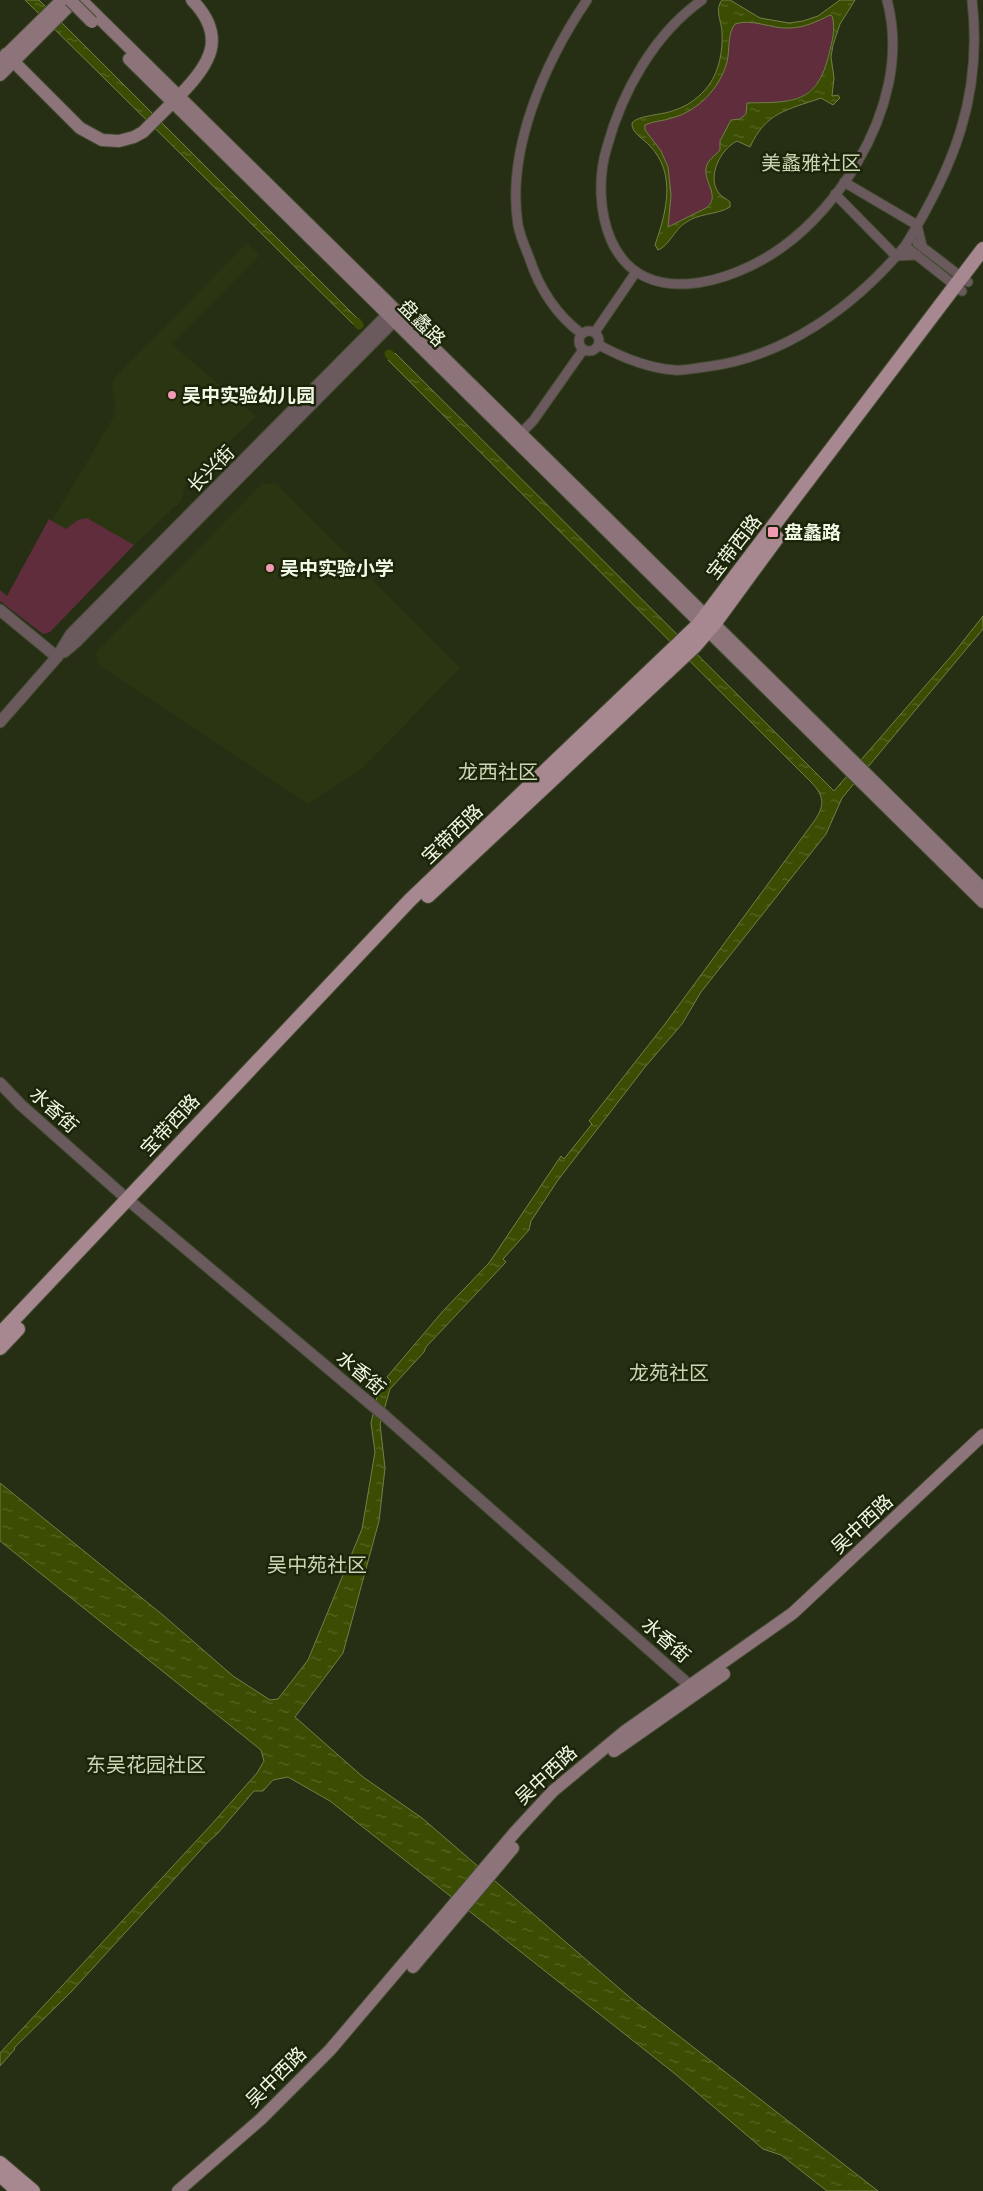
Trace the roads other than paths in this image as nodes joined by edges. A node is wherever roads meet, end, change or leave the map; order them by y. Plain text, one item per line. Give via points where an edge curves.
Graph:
1 (70, 0) edge
2 (75, 0) edge
3 (81, 0) edge
4 (192, 0) edge
5 (586, 0) edge
6 (702, 0) edge
7 (887, 0) edge
8 (972, 0) edge
9 (58, 8) edge
10 (94, 19) junction
11 (10, 61) edge
12 (0, 75) edge
13 (0, 85) edge
14 (176, 99) junction
15 (844, 182) junction
16 (835, 194) junction
17 (917, 225) junction
18 (910, 237) junction
19 (905, 246) junction
20 (983, 248) edge
21 (920, 251) junction
22 (896, 256) junction
23 (983, 264) edge
24 (636, 272) junction
25 (961, 284) junction
26 (394, 315) junction
27 (595, 332) junction
28 (582, 334) junction
29 (599, 345) junction
30 (583, 350) junction
31 (517, 437) junction
32 (0, 610) edge
33 (707, 624) junction
34 (57, 657) junction
35 (0, 722) edge
36 (864, 779) junction
37 (983, 889) edge
38 (983, 902) edge
39 (0, 1083) edge
40 (130, 1202) junction
41 (0, 1334) edge
42 (0, 1348) edge
43 (983, 1435) edge
44 (983, 1446) edge
45 (694, 1689) junction
46 (458, 1908) junction
47 (0, 2162) edge
48 (0, 2175) edge
49 (18, 2191) edge
50 (34, 2191) edge
51 (178, 2191) edge
52 (192, 2191) edge

1 - 10 main road, bridge
2 - 9 main road
3 - 10 main road
4 - 14 main road via 208,23 212,47 199,75
5 - 28 street via 567,30 528,123 520,147 516,197 518,226 537,282 553,306
6 - 24 street via 667,33 640,70 618,112 605,153 601,191 607,230 614,248
7 - 15 street via 894,50 887,95 869,140
8 - 17 street via 978,36 976,86 959,143
9 - 11 main road
10 - 14 main road, 盘蠡路
11 - 12 main road
11 - 13 main road
11 - 14 main road via 76,124 95,137 108,141 139,135
14 - 26 main road, 盘蠡路
15 - 16 street
15 - 17 street
16 - 22 street
16 - 24 street via 782,247 733,272 684,285 661,283
17 - 18 street
17 - 21 street
18 - 19 street
18 - 21 street
19 - 21 street
19 - 22 street
20 - 25 main road, 宝带西路
21 - 22 street
21 - 25 street
22 - 29 street via 878,277 824,319 786,343 732,364 676,370 624,359
23 - 25 main road, 宝带西路
24 - 27 street
25 - 33 main road, 宝带西路
26 - 31 main road, 盘蠡路
26 - 34 street, 长兴街 via 71,634
27 - 28 street via 588,330
27 - 29 street via 600,339
28 - 30 street via 579,340
29 - 30 street via 594,350
30 - 31 street
31 - 33 main road, 盘蠡路
32 - 34 street
33 - 36 main road, 盘蠡路
33 - 40 main road, 宝带西路 via 418,906
34 - 35 street, 长兴街
36 - 37 main road, 盘蠡路
36 - 38 main road, 盘蠡路
39 - 40 street, 水香街
40 - 41 main road, 宝带西路
40 - 42 main road, 宝带西路
40 - 45 street, 水香街 via 385,1416
43 - 45 main road, 吴中西路 via 800,1607
44 - 45 main road, 吴中西路 via 805,1613 769,1642
45 - 46 main road, 吴中西路 via 576,1783 490,1868
46 - 51 main road, 吴中西路 via 310,2071 261,2119
46 - 52 main road, 吴中西路 via 354,2035 309,2084
47 - 50 main road
48 - 49 main road

